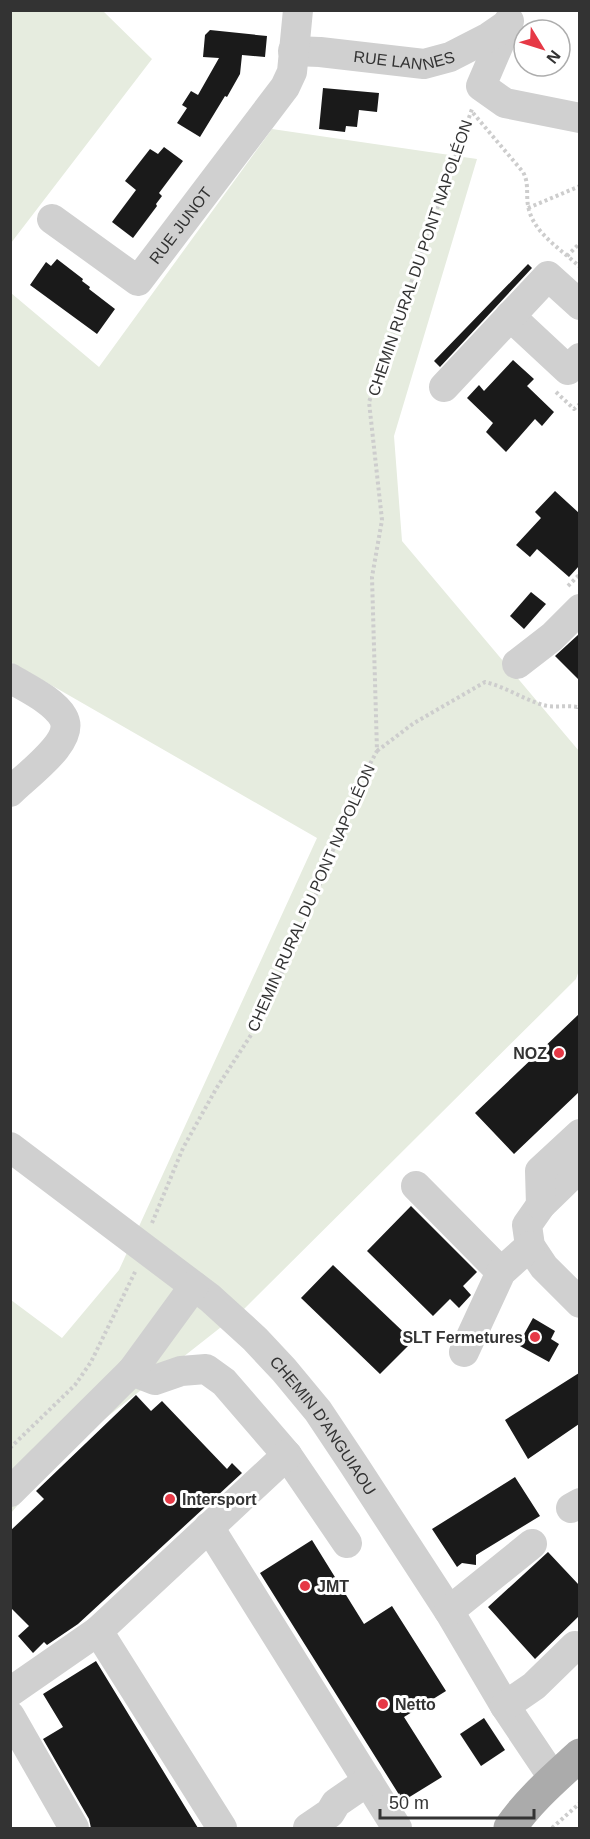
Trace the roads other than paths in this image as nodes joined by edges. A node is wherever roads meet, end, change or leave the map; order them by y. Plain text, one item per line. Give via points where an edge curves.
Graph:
1 (298, 10) edge
2 (511, 17) edge
3 (293, 51) junction
4 (579, 118) edge
5 (52, 219) dead end
6 (579, 305) edge
7 (510, 316) junction
8 (579, 358) edge
9 (444, 387) dead end
10 (579, 609) edge
11 (517, 664) dead end
12 (10, 678) edge
13 (10, 792) edge
14 (579, 1134) edge
15 (10, 1147) edge
16 (579, 1167) edge
17 (416, 1186) dead end
18 (541, 1205) junction
19 (530, 1246) junction
20 (501, 1272) junction
21 (194, 1286) junction
22 (579, 1303) edge
23 (464, 1352) dead end
24 (132, 1371) junction
25 (287, 1455) junction
26 (10, 1492) edge
27 (209, 1527) junction
28 (348, 1543) dead end
29 (532, 1544) dead end
30 (449, 1611) junction
31 (98, 1630) junction
32 (575, 1646) dead end
33 (10, 1692) edge
34 (505, 1706) junction
35 (10, 1716) edge
36 (579, 1755) edge
37 (567, 1779) edge
38 (368, 1781) junction
39 (326, 1823) edge
40 (74, 1828) edge
41 (222, 1828) edge
42 (397, 1828) edge
43 (510, 1828) edge
44 (525, 1828) edge

1 - 3 street
2 - 3 street, RUE LANNES via 489,37 450,57 424,64
2 - 4 street via 476,98
3 - 5 street, RUE JUNOT via 292,72 285,87 138,281
6 - 7 street via 548,276
7 - 8 street via 568,370
7 - 9 street
10 - 11 street via 552,637
12 - 13 street via 47,700 63,717 66,729 59,746
14 - 18 street via 540,1171
15 - 21 street, CHEMIN D'ANGUIAOU
16 - 18 street
17 - 20 street
18 - 19 street via 527,1226
19 - 20 street
19 - 22 street via 544,1267
20 - 23 street
21 - 24 street
21 - 30 street, CHEMIN D'ANGUIAOU via 255,1339 318,1411
24 - 25 street via 155,1380 181,1371 206,1369 224,1382
24 - 26 street
25 - 27 street
25 - 28 street
27 - 31 street
27 - 38 street
29 - 30 street
30 - 34 street, CHEMIN D'ANGUIAOU
31 - 33 street
31 - 41 street
32 - 34 street via 534,1686
34 - 37 street, CHEMIN D'ANGUIAOU
35 - 40 street
36 - 37 main road
37 - 43 main road via 516,1818
37 - 44 main road
38 - 39 street via 336,1803
38 - 42 street

